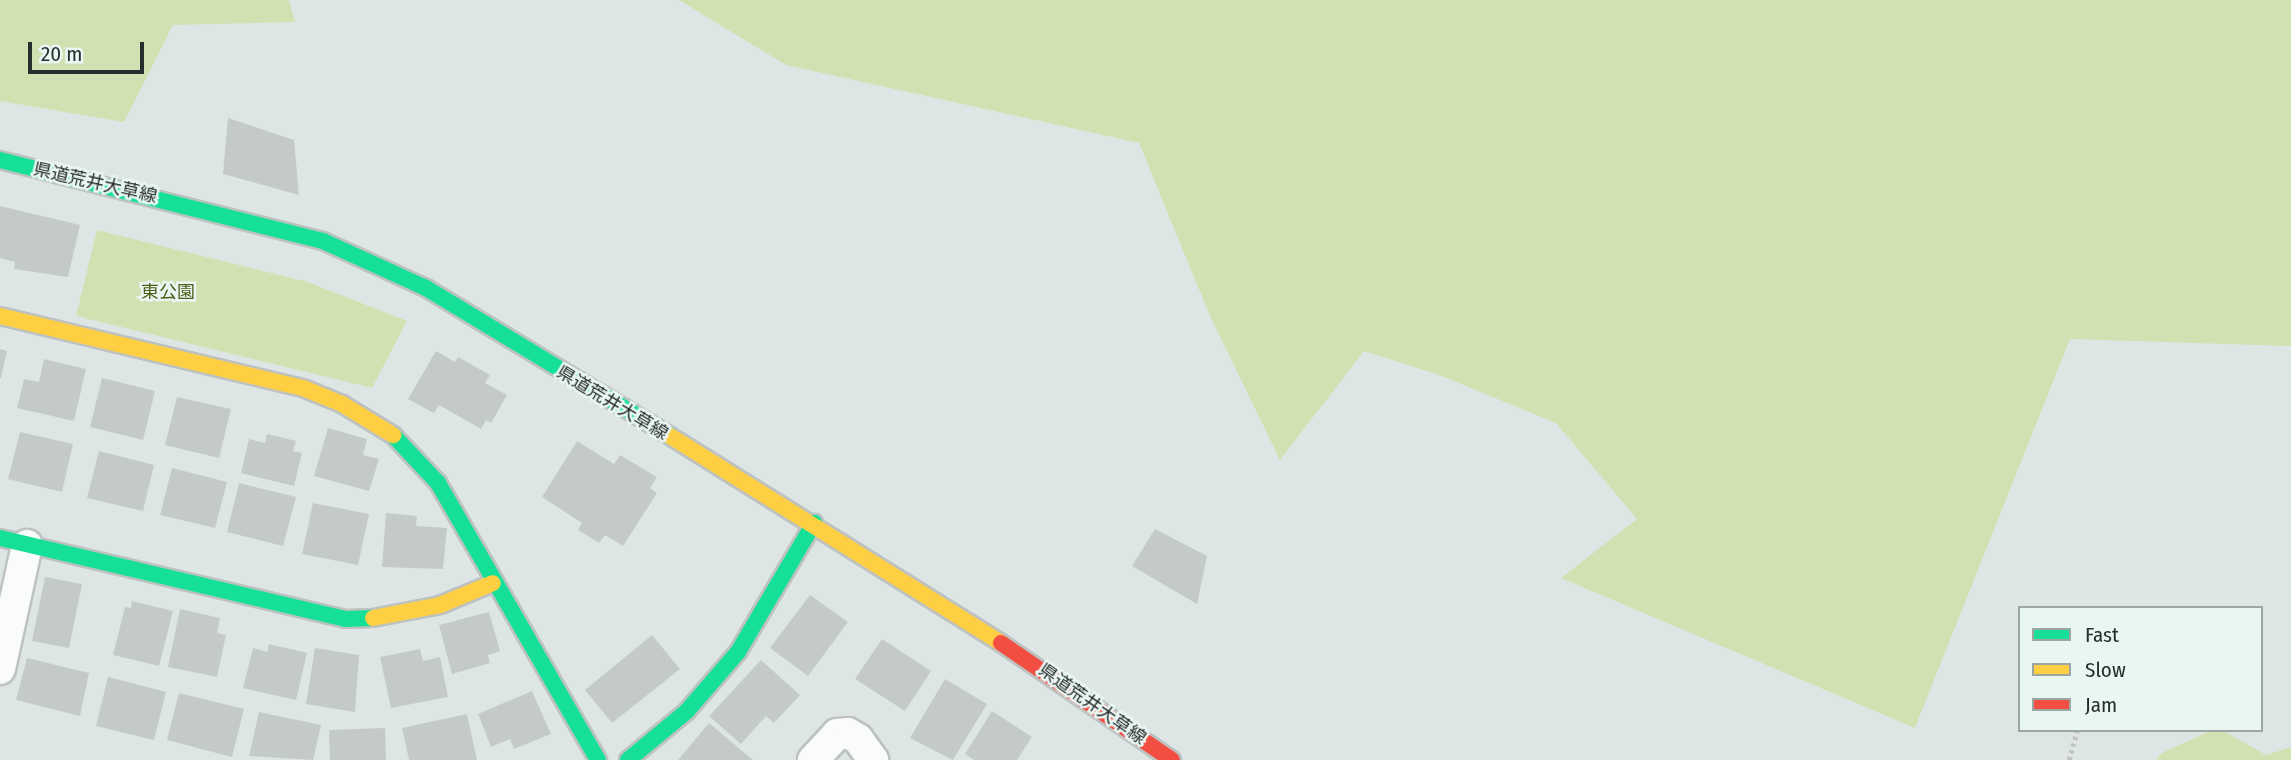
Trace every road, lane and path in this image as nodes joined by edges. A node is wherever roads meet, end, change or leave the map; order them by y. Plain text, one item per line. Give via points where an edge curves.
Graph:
1 (0, 160) edge
2 (0, 316) edge
3 (814, 523) junction
4 (14, 542) edge
5 (493, 583) junction
6 (0, 669) edge
7 (2076, 732) edge
8 (598, 760) edge
9 (628, 760) edge
10 (813, 760) edge
11 (873, 760) edge
12 (1172, 760) edge
13 (2069, 760) edge

1 - 3 street, 県道荒井大草線 via 323,241 426,288
2 - 5 street via 303,388 363,415 403,441 421,461 472,538
3 - 9 street via 738,652 687,711
3 - 12 street, 県道荒井大草線 via 1087,698
4 - 5 street via 346,619 387,618 440,606
4 - 6 street
5 - 8 street
7 - 13 path
10 - 11 street via 837,734 848,733

